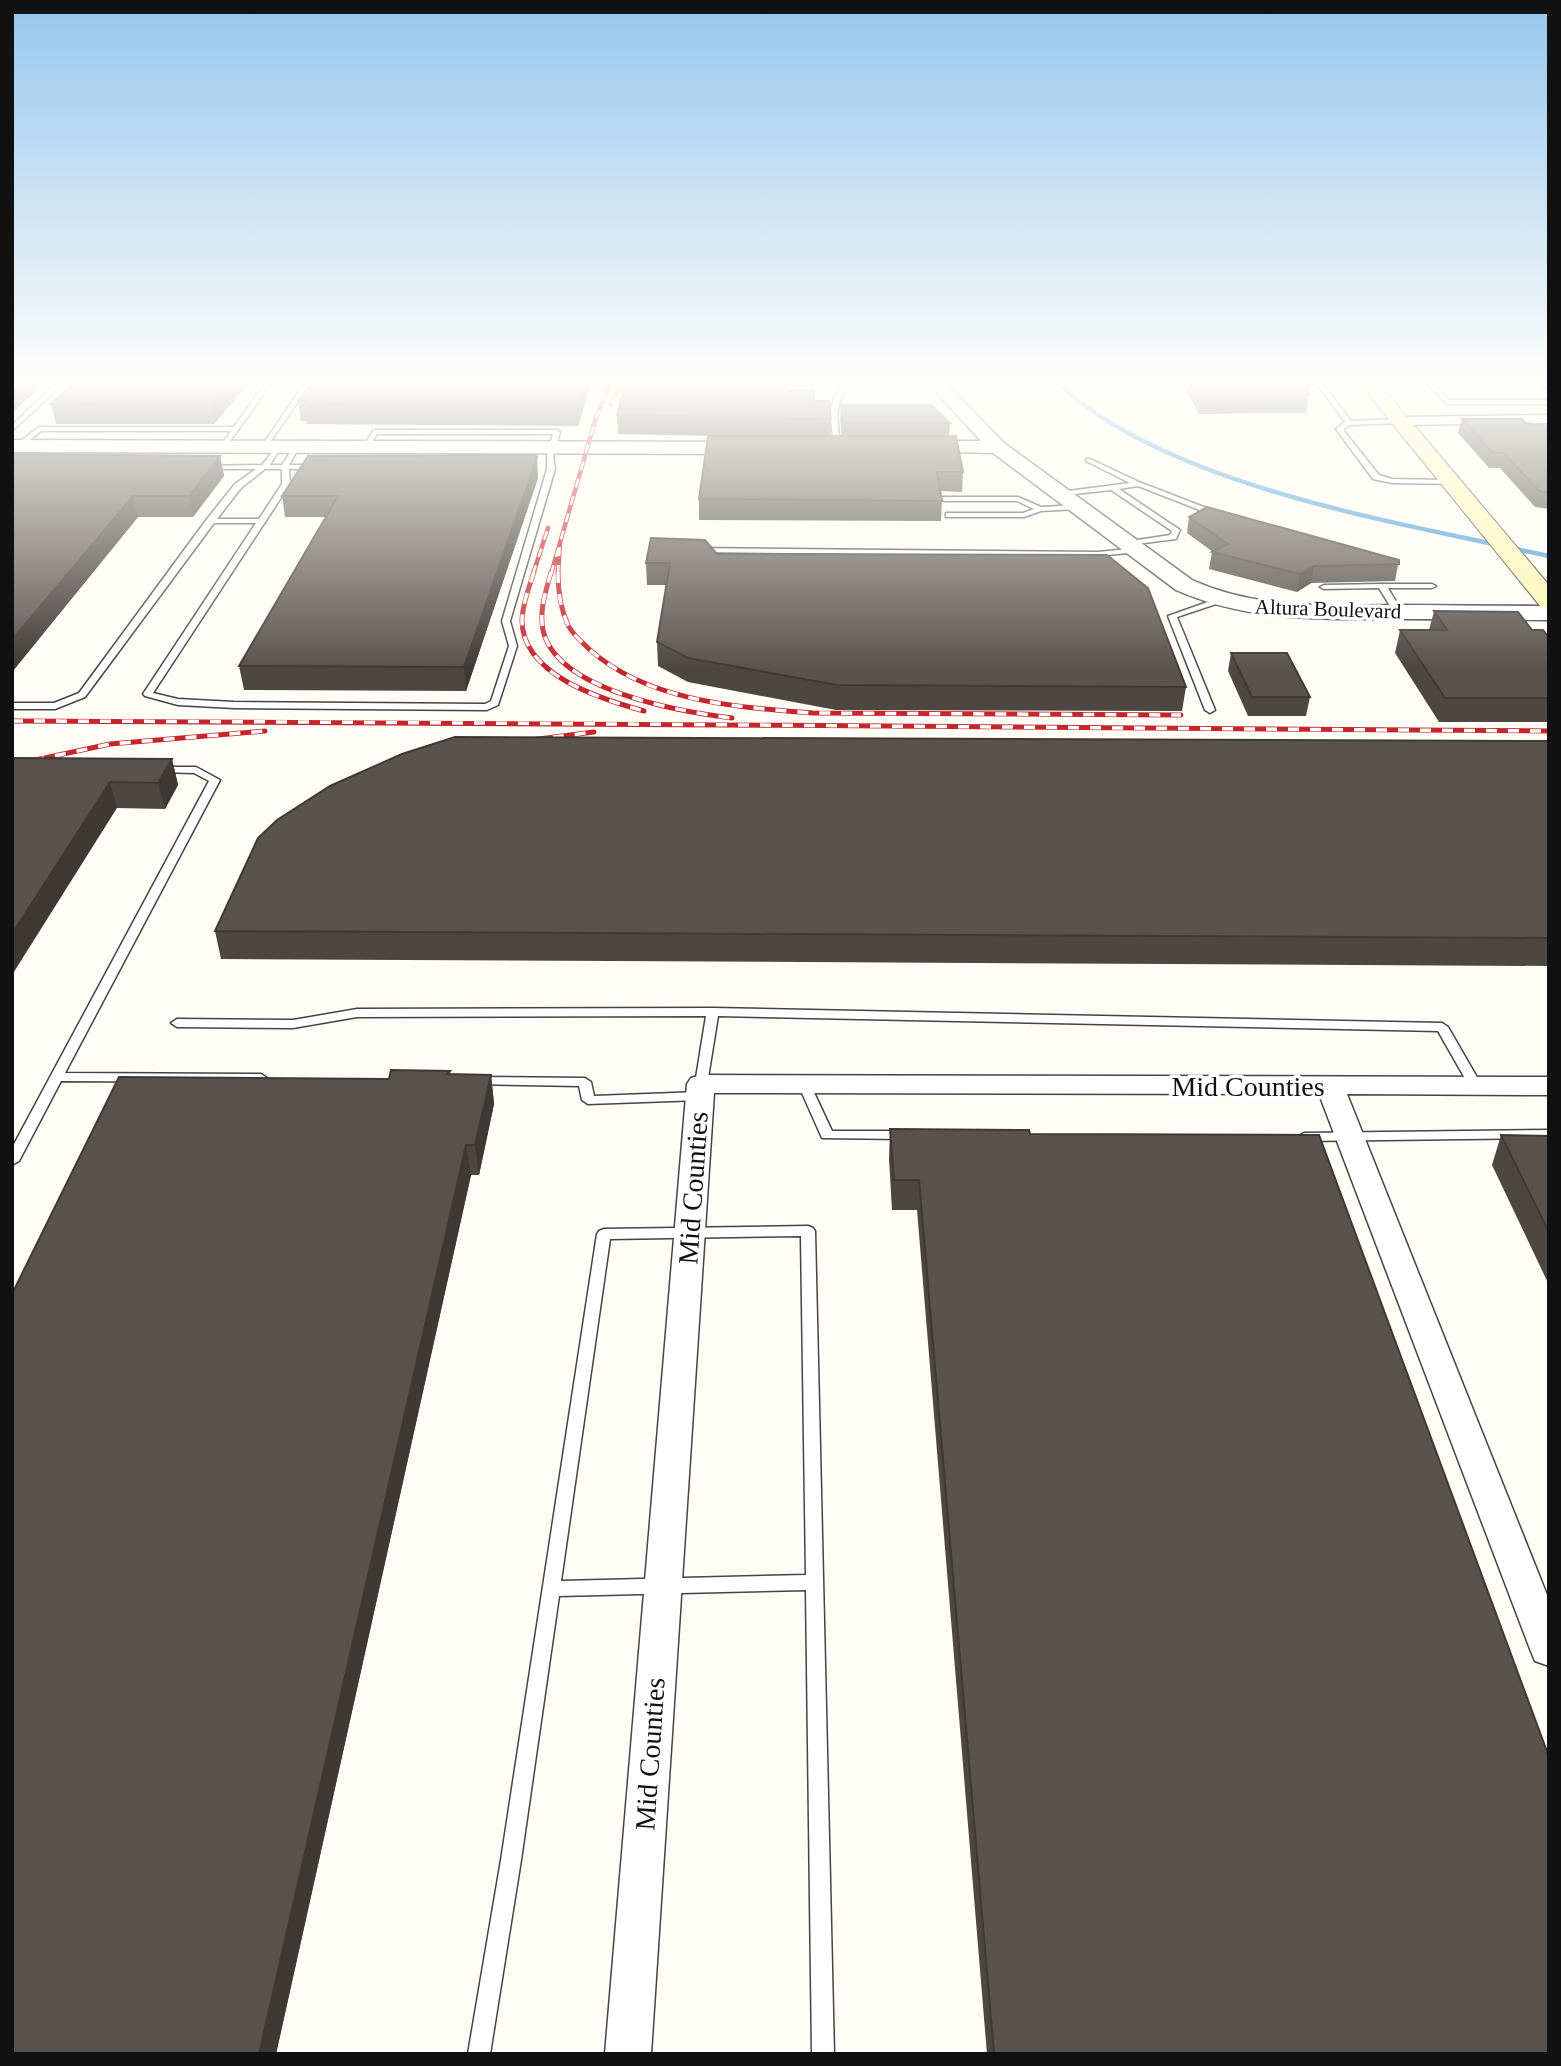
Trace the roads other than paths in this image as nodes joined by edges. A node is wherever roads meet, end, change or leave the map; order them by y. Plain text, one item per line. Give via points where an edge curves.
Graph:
1 (249, 476) edge
2 (286, 476) edge
3 (549, 476) edge
4 (1037, 476) edge
5 (1123, 476) edge
6 (1376, 476) edge
7 (1445, 476) edge
8 (1450, 482) junction
9 (1139, 484) junction
10 (1112, 487) junction
11 (945, 499) edge
12 (1069, 500) junction
13 (1040, 509) junction
14 (949, 516) dead end
15 (1227, 517) edge
16 (210, 521) junction
17 (261, 521) junction
18 (1135, 546) junction
19 (693, 550) edge
20 (1382, 586) junction
21 (1433, 586) dead end
22 (1324, 587) edge
23 (1219, 600) junction
24 (1549, 601) edge
25 (1398, 612) junction
26 (1549, 613) edge
27 (12, 706) edge
28 (1210, 710) dead end
29 (144, 770) edge
30 (713, 1012) junction
31 (177, 1023) dead end
32 (57, 1077) junction
33 (280, 1078) edge
34 (460, 1080) edge
35 (804, 1084) junction
36 (1330, 1086) junction
37 (1476, 1086) junction
38 (1549, 1086) edge
39 (701, 1090) junction
40 (1549, 1134) edge
41 (924, 1135) edge
42 (1295, 1137) edge
43 (1350, 1137) junction
44 (12, 1161) edge
45 (690, 1232) junction
46 (814, 1582) junction
47 (663, 1588) junction
48 (553, 1589) junction
49 (1549, 1649) edge
50 (479, 2054) edge
51 (628, 2054) edge
52 (823, 2054) edge

1 - 16 lane
2 - 17 lane via 286,484
3 - 17 lane via 506,621 511,656 495,704 487,707 234,705 178,702 148,694
4 - 12 street, Altura Boulevard
5 - 9 lane
6 - 8 lane
7 - 8 main road
8 - 24 main road
9 - 10 lane
9 - 15 lane
10 - 12 lane
10 - 18 lane via 1176,530 1173,537
11 - 13 lane via 1018,499
12 - 13 lane
12 - 18 street, Altura Boulevard
13 - 14 lane via 1017,516
16 - 17 lane
16 - 27 lane via 82,695 55,706
18 - 19 lane via 1098,554
18 - 23 street, Altura Boulevard via 1184,584
20 - 21 lane
20 - 22 lane
20 - 25 lane
23 - 25 street, Altura Boulevard via 1282,611
23 - 28 lane via 1172,616
25 - 26 street, Altura Boulevard
29 - 32 lane via 196,769 215,780
30 - 31 lane via 357,1013 293,1024
30 - 37 lane via 1442,1027
30 - 39 lane
32 - 33 lane
32 - 44 lane
34 - 39 lane via 585,1082 588,1100
35 - 36 street, Mid Counties
35 - 39 street, Mid Counties
35 - 41 lane via 827,1135
36 - 37 street, Mid Counties
36 - 43 street
37 - 38 street, Mid Counties
39 - 45 street, Mid Counties
40 - 43 lane
42 - 43 lane
43 - 49 street
45 - 46 lane via 808,1231
45 - 47 street, Mid Counties
45 - 48 lane via 604,1234
46 - 47 lane
46 - 52 lane
47 - 48 lane
47 - 51 street, Mid Counties
48 - 50 lane

